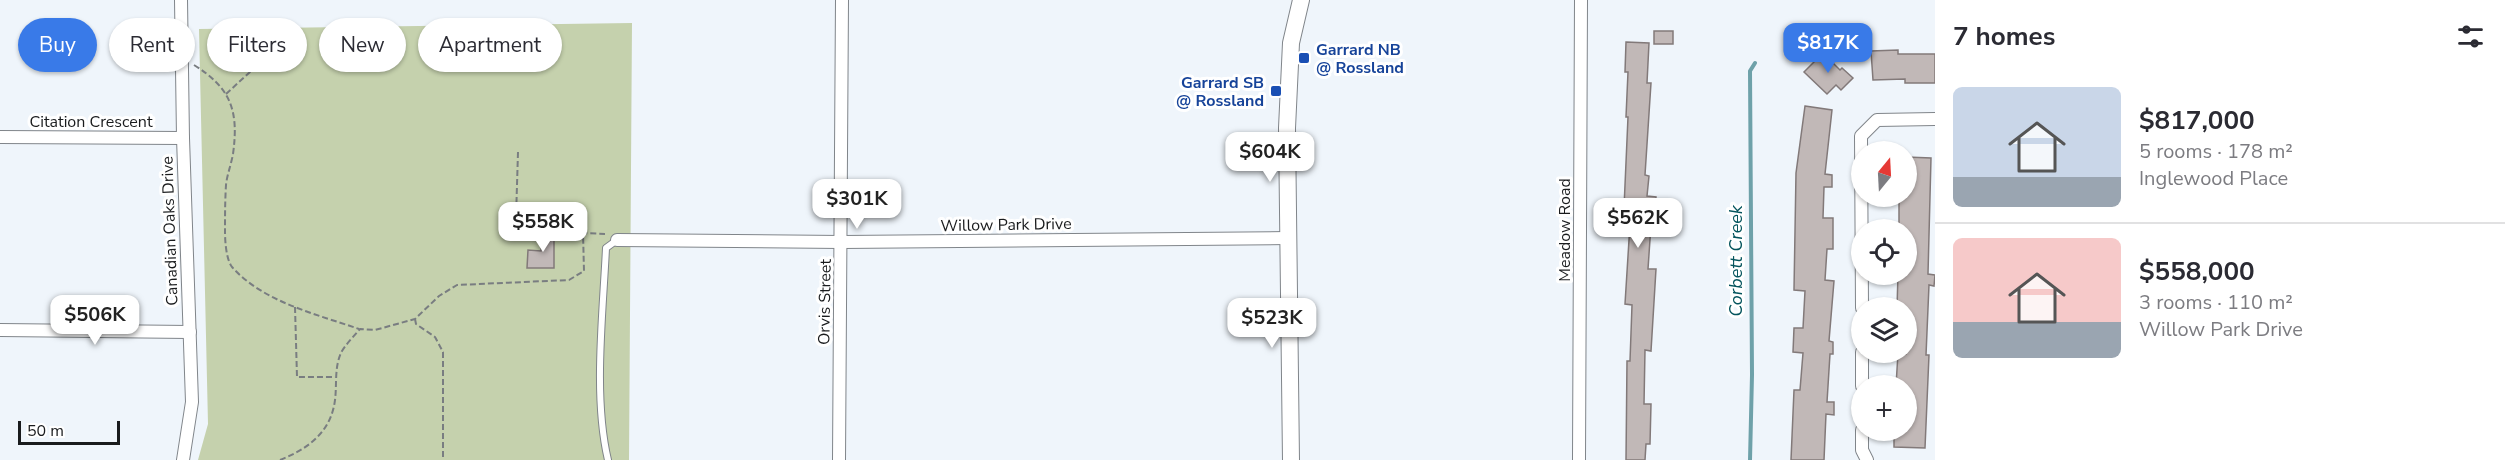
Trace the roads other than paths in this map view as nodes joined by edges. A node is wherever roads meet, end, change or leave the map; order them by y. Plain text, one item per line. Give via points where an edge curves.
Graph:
1 (181, 0) edge
2 (842, 0) edge
3 (1301, 0) edge
4 (1581, 0) edge
5 (1935, 119) edge
6 (0, 137) edge
7 (183, 138) junction
8 (1287, 238) junction
9 (617, 240) joint
10 (842, 242) junction
11 (1862, 297) edge
12 (0, 330) edge
13 (190, 332) junction
14 (1862, 441) edge
15 (183, 460) edge
16 (608, 460) edge
17 (839, 460) edge
18 (1291, 460) edge
19 (1579, 460) edge
20 (1867, 460) edge

1 - 7 street, Canadian Oaks Drive
2 - 10 street, Orvis Street
3 - 8 street via 1289,61
4 - 19 street, Meadow Road
5 - 11 street via 1878,120 1861,136
6 - 7 street, Citation Crescent
7 - 13 street, Canadian Oaks Drive
8 - 10 street, Willow Park Drive
8 - 18 street
9 - 10 street, Willow Park Drive
9 - 16 lane via 606,248 602,339 602,433
10 - 17 street, Orvis Street
12 - 13 street
13 - 15 street, Canadian Oaks Drive via 192,402
14 - 20 street

